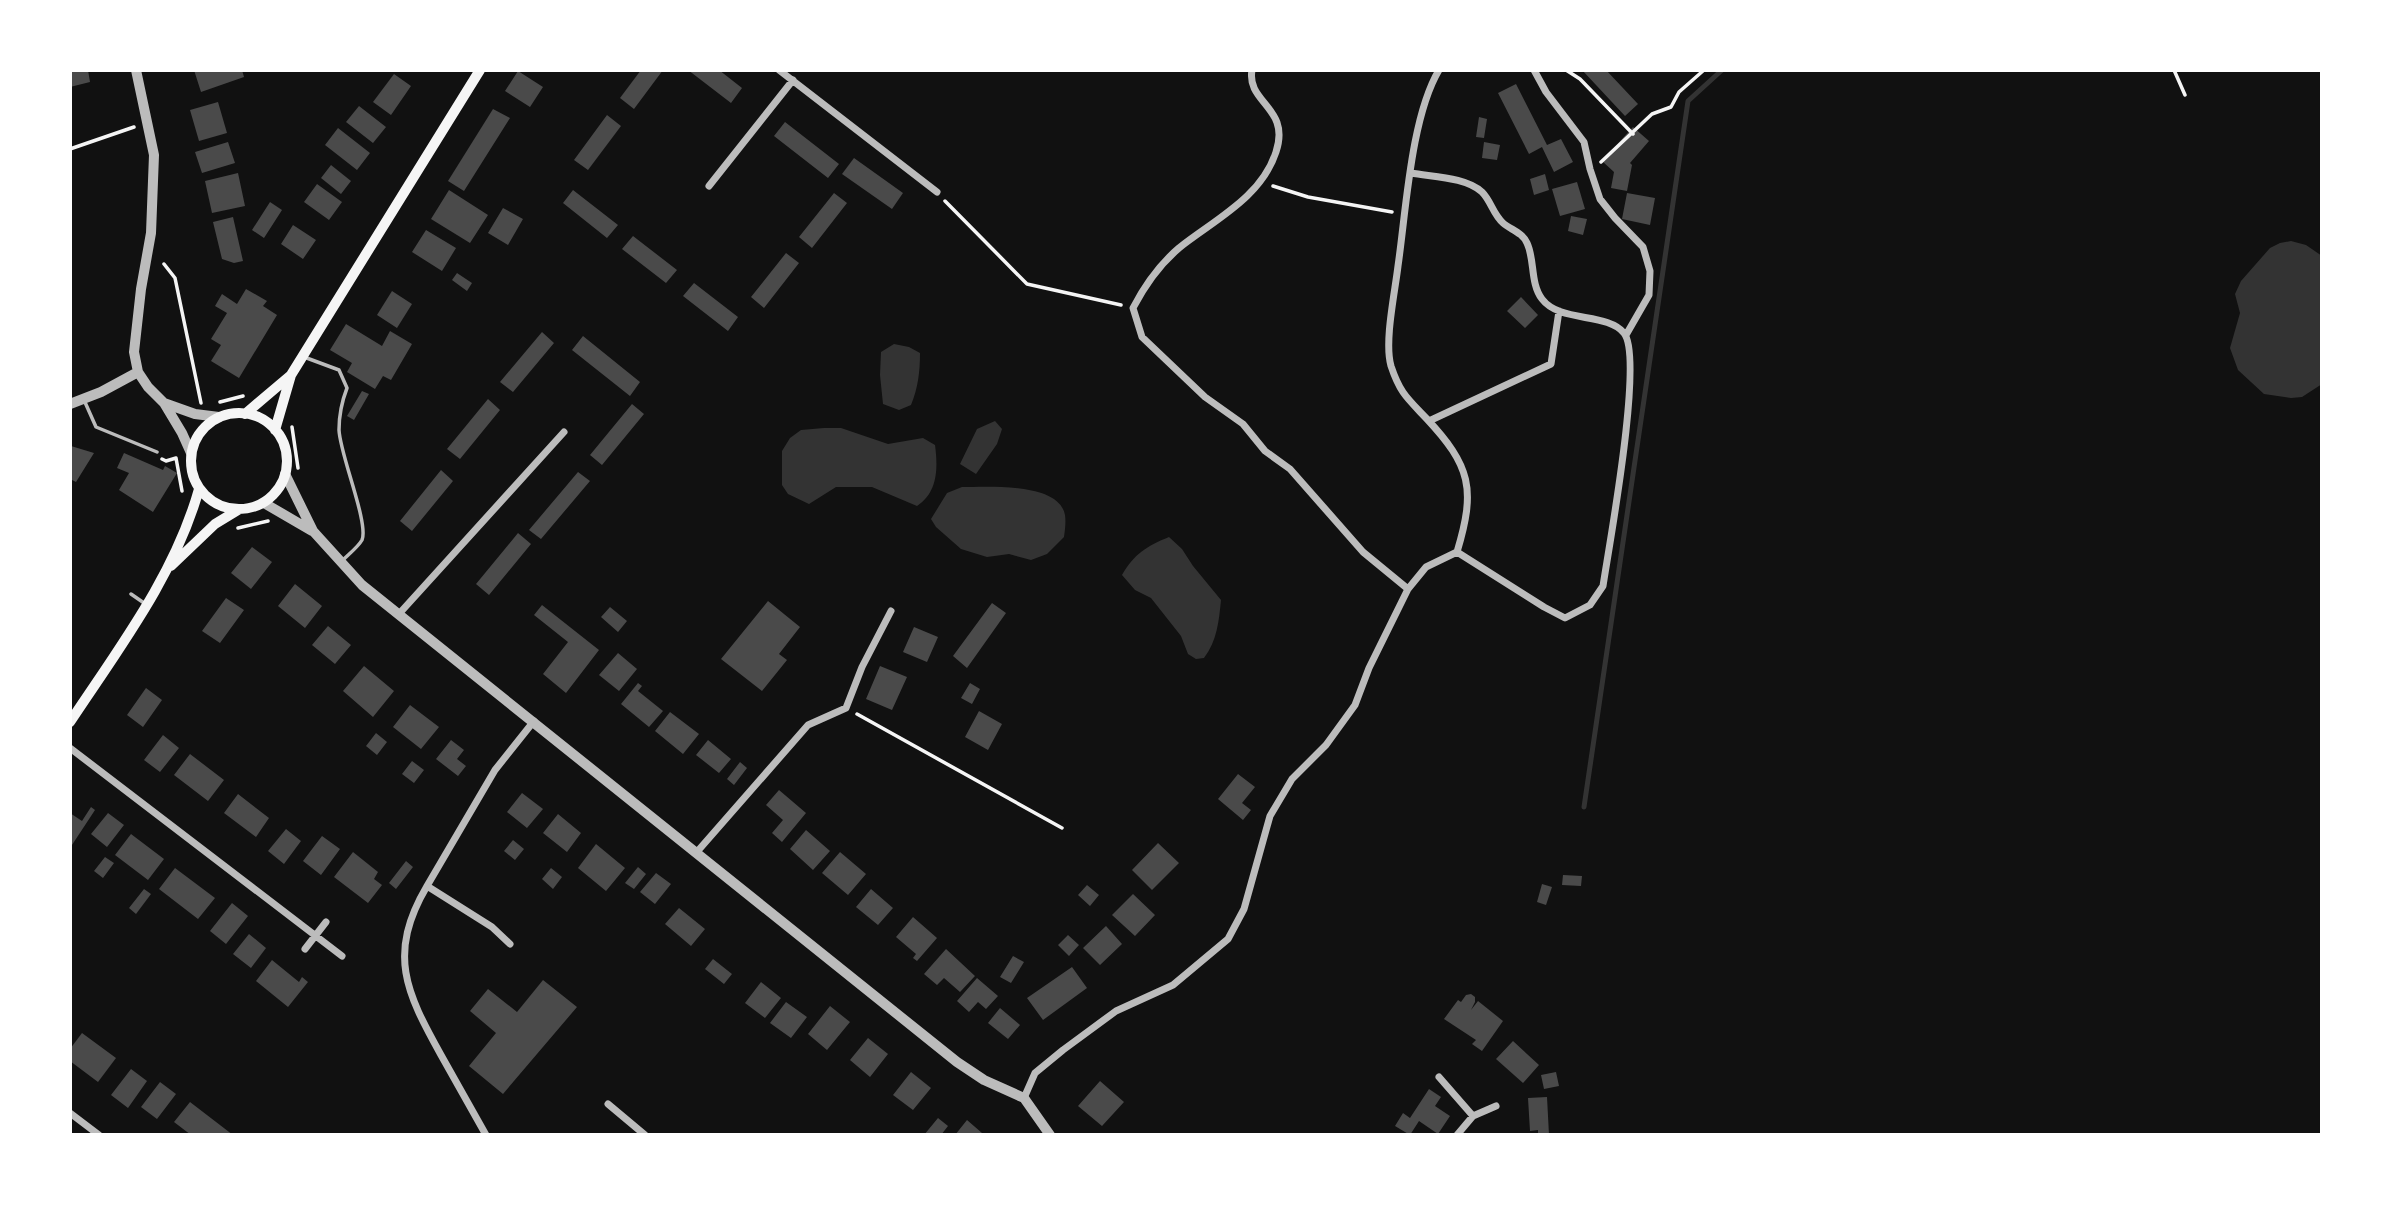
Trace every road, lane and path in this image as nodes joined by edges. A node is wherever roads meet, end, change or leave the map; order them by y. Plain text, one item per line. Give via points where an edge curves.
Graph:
1 (136, 70) edge
2 (480, 70) edge
3 (779, 70) edge
4 (1251, 70) edge
5 (1439, 70) edge
6 (1534, 70) edge
7 (1566, 70) edge
8 (1704, 70) edge
9 (2174, 70) edge
10 (793, 80) junction
11 (2185, 95) dead end
12 (138, 126) dead end
13 (1633, 134) junction
14 (70, 149) edge
15 (1590, 169) junction
16 (1411, 173) junction
17 (1261, 182) junction
18 (709, 186) dead end
19 (937, 192) joint
20 (1405, 215) junction
21 (164, 264) dead end
22 (1133, 307) junction
23 (1559, 311) junction
24 (1626, 335) junction
25 (302, 356) junction
26 (138, 372) junction
27 (291, 375) junction
28 (249, 398) dead end
29 (84, 400) junction
30 (164, 403) junction
31 (215, 403) dead end
32 (70, 404) edge
33 (201, 405) dead end
34 (246, 414) junction
35 (219, 417) junction
36 (1429, 421) junction
37 (293, 423) dead end
38 (275, 430) junction
39 (564, 432) dead end
40 (157, 452) dead end
41 (191, 453) junction
42 (176, 458) dead end
43 (298, 468) dead end
44 (285, 474) junction
45 (199, 488) junction
46 (182, 496) dead end
47 (264, 503) junction
48 (237, 510) junction
49 (268, 520) dead end
50 (231, 531) dead end
51 (313, 531) junction
52 (1457, 552) junction
53 (340, 563) junction
54 (164, 573) junction
55 (1408, 589) junction
56 (131, 594) dead end
57 (148, 605) junction
58 (891, 611) dead end
59 (398, 615) junction
60 (846, 708) junction
61 (534, 721) junction
62 (70, 722) edge
63 (70, 748) edge
64 (1062, 828) dead end
65 (696, 853) junction
66 (427, 886) junction
67 (326, 922) dead end
68 (315, 936) junction
69 (510, 944) dead end
70 (305, 949) dead end
71 (342, 956) dead end
72 (1439, 1077) dead end
73 (1024, 1098) junction
74 (608, 1104) dead end
75 (1496, 1106) dead end
76 (70, 1113) edge
77 (1473, 1116) junction
78 (99, 1135) edge
79 (486, 1135) edge
80 (645, 1135) edge
81 (1050, 1135) edge
82 (1457, 1135) edge

1 - 26 street via 154,155 151,233 135,332
2 - 25 main road
3 - 10 street
4 - 17 street via 1259,99 1274,113 1280,128 1276,152
5 - 16 street via 1417,136
6 - 15 street via 1584,142
7 - 13 path
8 - 13 path via 1679,92 1671,107 1652,114
9 - 11 path
10 - 18 street
10 - 19 street
12 - 14 path
13 - 15 path
15 - 24 street via 1600,199 1643,247 1650,271 1649,295
16 - 20 street
16 - 23 street via 1470,184 1484,193 1494,213 1527,242 1542,299
17 - 20 path via 1308,197
17 - 22 street via 1178,249 1149,279
19 - 22 path via 1027,285
20 - 36 street via 1390,362 1400,391
21 - 33 path via 174,278
22 - 55 street via 1142,337 1205,397 1243,424 1265,451 1290,469 1363,552
23 - 24 street via 1615,326
23 - 36 street via 1551,364
24 - 52 street via 1630,399 1603,586 1590,606 1565,618
25 - 27 main road
25 - 53 lane via 339,370 347,388 339,430 364,531 361,542
26 - 29 street
26 - 30 street
27 - 34 main road
27 - 38 main road
28 - 31 path
29 - 32 street
29 - 40 lane via 96,427
30 - 35 street
30 - 41 street
34 - 35 main road
34 - 38 main road
35 - 41 main road via 197,438
36 - 52 street via 1457,454 1468,485 1466,522
37 - 43 path
38 - 44 main road via 285,449
39 - 59 street
41 - 45 main road
42 - 46 path
44 - 47 main road
44 - 51 street
45 - 48 main road via 220,506
45 - 54 main road via 188,525
47 - 48 main road
47 - 51 street
48 - 54 main road via 215,523
49 - 50 path
51 - 53 street
52 - 55 street via 1426,567
53 - 59 street
54 - 57 main road
55 - 73 street via 1355,705 1326,745 1292,779 1270,816 1244,909 1228,939 1173,985 1116,1011 1063,1050 1035,1073
56 - 57 lane
57 - 62 main road
58 - 60 street
59 - 61 street
60 - 64 path
60 - 65 street via 808,725
61 - 65 street
61 - 66 street via 495,770
63 - 68 street
65 - 73 street via 957,1062
66 - 69 street via 492,927
66 - 79 street via 409,927 404,951 407,980 414,1006
67 - 68 street
68 - 70 street
68 - 71 street
72 - 77 street
73 - 81 street
74 - 80 street
75 - 77 street
76 - 78 street
77 - 82 street

